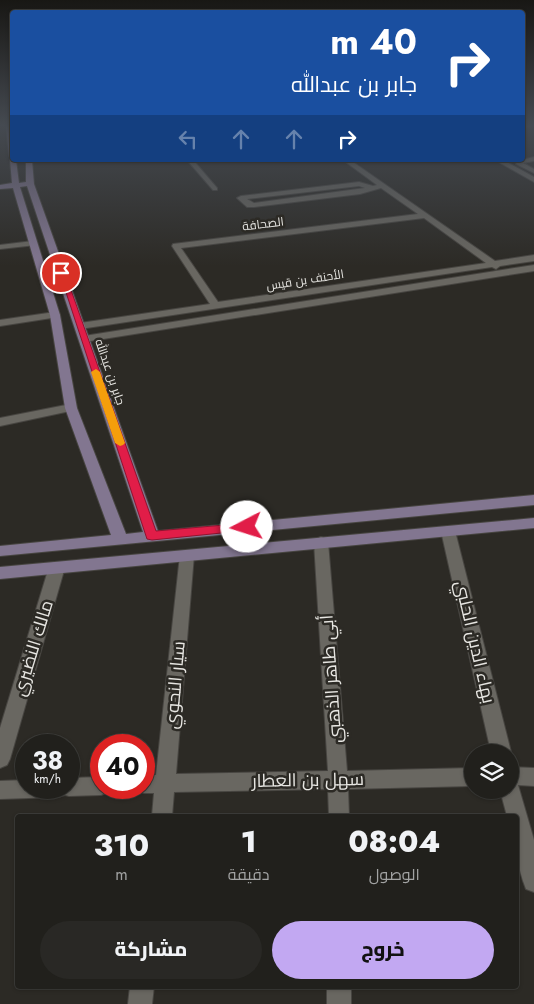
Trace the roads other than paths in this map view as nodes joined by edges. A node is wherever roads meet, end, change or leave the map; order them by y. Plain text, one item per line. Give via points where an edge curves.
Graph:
1 (15, 173) edge
2 (29, 173) edge
3 (201, 173) edge
4 (364, 173) edge
5 (521, 173) edge
6 (534, 180) edge
7 (30, 181) junction
8 (0, 182) edge
9 (16, 183) junction
10 (382, 186) junction
11 (0, 187) edge
12 (371, 188) junction
13 (215, 189) dead end
14 (424, 216) junction
15 (33, 243) junction
16 (0, 247) edge
17 (534, 258) edge
18 (493, 264) junction
19 (534, 268) edge
20 (504, 273) junction
21 (216, 306) junction
22 (55, 315) junction
23 (0, 323) edge
24 (80, 326) junction
25 (84, 338) junction
26 (71, 408) junction
27 (0, 422) edge
28 (534, 500) edge
29 (534, 523) edge
30 (448, 531) junction
31 (152, 536) junction
32 (120, 539) junction
33 (321, 542) junction
34 (0, 551) edge
35 (188, 555) junction
36 (57, 567) junction
37 (0, 573) edge
38 (499, 744) edge
39 (0, 759) edge
40 (519, 776) edge
41 (464, 777) edge
42 (534, 777) edge
43 (338, 779) junction
44 (166, 783) junction
45 (155, 784) edge
46 (15, 789) edge
47 (0, 790) edge
48 (513, 799) edge
49 (162, 814) edge
50 (338, 814) edge
51 (517, 814) edge
52 (519, 824) edge
53 (534, 881) edge
54 (142, 989) edge
55 (339, 989) edge
56 (140, 1004) edge
57 (339, 1004) edge

1 - 9 street
2 - 7 street, جابر بن عبدالله
3 - 13 street
4 - 10 street
5 - 6 street
7 - 9 street
7 - 24 street, جابر بن عبدالله
8 - 9 street
9 - 11 street
9 - 15 street
10 - 12 street
10 - 14 street
12 - 12 street via 250,205 241,198 359,184
14 - 18 street
14 - 21 street, الصحافة via 176,246
15 - 16 street
15 - 22 street
17 - 18 street, الأحنف بن قيس
18 - 20 street
18 - 21 street, الأحنف بن قيس
19 - 20 street, الأحنف بن قيس
20 - 25 street, الأحنف بن قيس
21 - 24 street, الأحنف بن قيس
22 - 23 street
22 - 26 street
24 - 25 street, جابر بن عبدالله
25 - 31 street, جابر بن عبدالله
26 - 27 street
26 - 32 street
28 - 31 street
29 - 30 street
30 - 33 street
30 - 38 street, بهاء الدين الحلبي
31 - 32 street
32 - 34 street
33 - 35 street
33 - 43 street, أبي طاهر الذهبي
35 - 36 street
35 - 44 street, سيار النحوي
36 - 37 street
36 - 39 street, مالك النضيري
40 - 42 street
41 - 43 street, سهل بن العطار
43 - 44 street, سهل بن العطار
43 - 50 street, أبي طاهر الذهبي
44 - 45 street, سهل بن العطار
44 - 49 street, سيار النحوي
46 - 47 street
48 - 51 street
52 - 53 street
54 - 56 street
55 - 57 street

